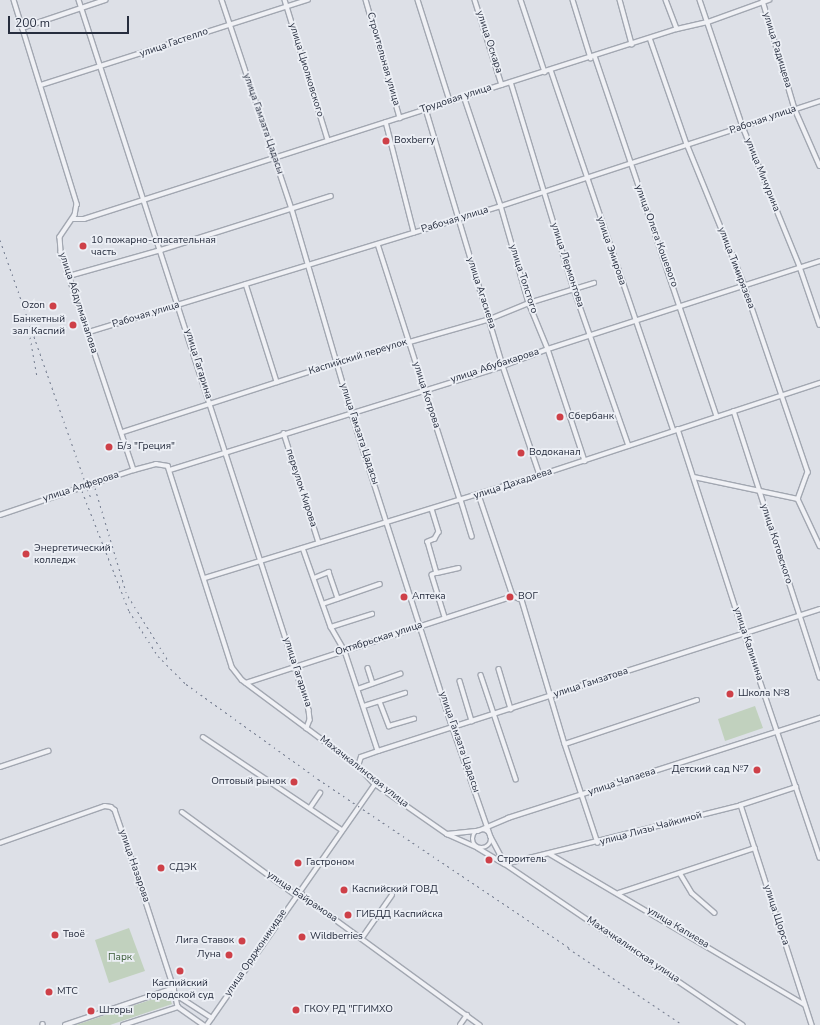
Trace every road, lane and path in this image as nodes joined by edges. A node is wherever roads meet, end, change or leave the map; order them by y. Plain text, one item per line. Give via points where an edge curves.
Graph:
1 (14, 0) edge
2 (79, 0) edge
3 (105, 0) edge
4 (222, 0) edge
5 (285, 0) edge
6 (308, 0) edge
7 (366, 0) edge
8 (418, 0) edge
9 (475, 0) edge
10 (522, 0) edge
11 (573, 0) edge
12 (620, 0) edge
13 (666, 0) edge
14 (700, 0) edge
15 (769, 0) edge
16 (763, 1) edge
17 (287, 6) junction
18 (82, 7) junction
19 (708, 22) junction
20 (230, 24) junction
21 (22, 28) junction
22 (677, 29) junction
23 (650, 38) junction
24 (632, 44) junction
25 (593, 57) junction
26 (100, 67) junction
27 (551, 70) junction
28 (545, 72) junction
29 (511, 82) junction
30 (41, 85) junction
31 (502, 85) junction
32 (464, 96) junction
33 (450, 101) junction
34 (820, 101) edge
35 (426, 109) junction
36 (795, 109) junction
37 (400, 118) junction
38 (386, 122) junction
39 (743, 127) junction
40 (328, 140) junction
41 (687, 144) junction
42 (275, 157) junction
43 (630, 163) junction
44 (820, 166) edge
45 (586, 178) junction
46 (543, 191) junction
47 (331, 196) dead end
48 (144, 199) junction
49 (501, 206) junction
50 (292, 209) junction
51 (73, 219) junction
52 (457, 219) junction
53 (414, 232) junction
54 (378, 244) junction
55 (161, 250) junction
56 (820, 261) edge
57 (308, 266) junction
58 (800, 267) junction
59 (69, 276) junction
60 (594, 283) dead end
61 (246, 284) junction
62 (744, 284) junction
63 (574, 289) junction
64 (529, 303) junction
65 (180, 305) junction
66 (681, 306) junction
67 (490, 319) junction
68 (636, 321) junction
69 (820, 325) edge
70 (89, 332) junction
71 (591, 335) junction
72 (408, 342) junction
73 (548, 348) junction
74 (336, 363) junction
75 (503, 366) junction
76 (277, 382) junction
77 (820, 383) edge
78 (424, 389) junction
79 (783, 396) junction
80 (210, 403) junction
81 (351, 411) junction
82 (734, 411) junction
83 (717, 417) junction
84 (678, 429) junction
85 (674, 431) junction
86 (123, 432) junction
87 (284, 433) junction
88 (629, 446) junction
89 (225, 453) junction
90 (585, 461) junction
91 (164, 464) joint
92 (134, 470) junction
93 (170, 470) junction
94 (540, 475) junction
95 (694, 477) junction
96 (758, 491) junction
97 (479, 495) junction
98 (798, 499) junction
99 (461, 500) junction
100 (432, 509) junction
101 (0, 515) edge
102 (388, 523) junction
103 (472, 536) dead end
104 (319, 543) junction
105 (820, 546) edge
106 (303, 548) junction
107 (262, 561) junction
108 (458, 568) dead end
109 (438, 573) junction
110 (205, 578) junction
111 (314, 578) junction
112 (380, 584) dead end
113 (513, 596) junction
114 (338, 598) junction
115 (323, 604) junction
116 (820, 609) edge
117 (372, 614) dead end
118 (800, 615) junction
119 (445, 618) junction
120 (421, 626) junction
121 (331, 627) junction
122 (744, 633) junction
123 (345, 651) junction
124 (295, 667) junction
125 (368, 668) dead end
126 (499, 669) dead end
127 (400, 674) dead end
128 (481, 675) dead end
129 (820, 677) edge
130 (460, 681) dead end
131 (246, 683) junction
132 (373, 683) junction
133 (358, 688) junction
134 (405, 693) dead end
135 (550, 696) junction
136 (697, 700) dead end
137 (380, 702) junction
138 (364, 706) junction
139 (511, 709) junction
140 (493, 715) junction
141 (820, 718) edge
142 (414, 719) dead end
143 (472, 721) junction
144 (307, 728) junction
145 (453, 728) junction
146 (777, 732) junction
147 (204, 737) dead end
148 (565, 744) junction
149 (48, 751) dead end
150 (378, 751) junction
151 (358, 766) junction
152 (0, 767) edge
153 (516, 780) dead end
154 (375, 784) junction
155 (796, 787) junction
156 (320, 793) dead end
157 (581, 796) junction
158 (741, 805) junction
159 (310, 808) junction
160 (182, 812) dead end
161 (488, 826) junction
162 (342, 830) junction
163 (478, 831) junction
164 (447, 834) junction
165 (491, 837) junction
166 (0, 843) edge
167 (598, 843) junction
168 (478, 848) junction
169 (755, 848) junction
170 (550, 854) junction
171 (820, 857) edge
172 (505, 864) junction
173 (680, 873) junction
174 (619, 893) junction
175 (392, 894) dead end
176 (296, 895) junction
177 (715, 913) dead end
178 (362, 938) junction
179 (174, 988) junction
180 (175, 994) junction
181 (804, 1004) junction
182 (178, 1007) junction
183 (467, 1015) junction
184 (212, 1018) junction
185 (207, 1024) edge
186 (65, 1025) edge
187 (123, 1025) edge
188 (213, 1025) edge
189 (460, 1025) edge
190 (480, 1025) edge
191 (743, 1025) edge
192 (812, 1025) edge

1 - 21 street, улица Абдулманапова
2 - 18 street, улица Гагарина
3 - 18 street
4 - 20 street, улица Гамзата Цадасы
5 - 17 street, улица Циолковского
6 - 17 street, улица Гастелло
7 - 37 street, Строительная улица
8 - 33 street
9 - 31 street, улица Оскара
10 - 28 street
11 - 25 street, улица Олега Кошевого
12 - 24 street
13 - 22 street
14 - 19 street, улица Мичурина
15 - 16 street, Трудовая улица
16 - 19 street, Трудовая улица
16 - 36 street, улица Радищева
17 - 20 street, улица Гастелло
17 - 40 street, улица Циолковского
18 - 21 street
18 - 26 street, улица Гагарина
19 - 22 street, Трудовая улица
19 - 39 street, улица Мичурина
20 - 26 street, улица Гастелло
20 - 42 street, улица Гамзата Цадасы
21 - 30 street, улица Абдулманапова
22 - 23 street, Трудовая улица
23 - 24 street, Трудовая улица
23 - 41 street, улица Тимирязева
24 - 25 street, Трудовая улица
25 - 27 street, Трудовая улица
25 - 43 street, улица Олега Кошевого
26 - 30 street, улица Гастелло
26 - 48 street, улица Гагарина
27 - 28 street, Трудовая улица
27 - 45 street, улица Эмирова
28 - 29 street, Трудовая улица
29 - 31 street, Трудовая улица
29 - 46 street, улица Лермонтова
30 - 51 street, улица Абдулманапова via 76,197 77,210
31 - 32 street, Трудовая улица
32 - 33 street, Трудовая улица
32 - 49 street, улица Толстого
33 - 35 street, Трудовая улица
34 - 36 street, Рабочая улица
35 - 37 street, Трудовая улица
35 - 52 street, улица Агасиева
36 - 39 street, Рабочая улица
36 - 44 street, улица Радищева
37 - 38 street, Трудовая улица
38 - 40 street, Трудовая улица
38 - 53 street
39 - 41 street, Рабочая улица
39 - 58 street, улица Мичурина
40 - 42 street, Трудовая улица
41 - 43 street, Рабочая улица
41 - 62 street, улица Тимирязева
42 - 48 street, Трудовая улица
42 - 50 street, улица Гамзата Цадасы
43 - 45 street, Рабочая улица
43 - 66 street, улица Олега Кошевого
45 - 46 street, Рабочая улица
45 - 68 street, улица Эмирова
46 - 49 street, Рабочая улица
46 - 63 street, улица Лермонтова
47 - 50 street
48 - 51 street, Трудовая улица via 84,219
48 - 55 street, улица Гагарина
49 - 52 street, Рабочая улица
49 - 64 street, улица Толстого
50 - 55 street
50 - 57 street, улица Гамзата Цадасы
51 - 59 street, улица Абдулманапова via 60,237 61,252
52 - 53 street, Рабочая улица
52 - 67 street, улица Агасиева
53 - 54 street, Рабочая улица
54 - 57 street, Рабочая улица
54 - 72 street, улица Котрова
55 - 59 street
55 - 65 street, улица Гагарина
56 - 58 street, улица Абубакарова
57 - 61 street, Рабочая улица
57 - 74 street, улица Гамзата Цадасы
58 - 62 street, улица Абубакарова
58 - 69 street, улица Мичурина
59 - 70 street, улица Абдулманапова
60 - 63 street, Каспийский переулок
61 - 65 street, Рабочая улица
61 - 76 street
62 - 66 street, улица Абубакарова
62 - 79 street, улица Тимирязева
63 - 64 street, Каспийский переулок
63 - 71 street, улица Лермонтова
64 - 67 street, Каспийский переулок
64 - 73 street, улица Толстого
65 - 70 street, Рабочая улица
65 - 80 street, улица Гагарина
66 - 68 street, улица Абубакарова
66 - 83 street, улица Олега Кошевого
67 - 72 street, Каспийский переулок
67 - 75 street, улица Агасиева
68 - 71 street, улица Абубакарова
68 - 85 street, улица Эмирова
70 - 86 street, улица Абдулманапова
71 - 73 street, улица Абубакарова
71 - 88 street, улица Лермонтова
72 - 74 street, Каспийский переулок
72 - 78 street, улица Котрова
73 - 75 street, улица Абубакарова
73 - 90 street, улица Толстого
74 - 76 street, Каспийский переулок
74 - 81 street, улица Гамзата Цадасы
75 - 78 street, улица Абубакарова
75 - 94 street, улица Агасиева
76 - 80 street, Каспийский переулок
77 - 79 street, улица Дахадаева
78 - 81 street, улица Абубакарова
78 - 99 street, улица Котрова
79 - 82 street, улица Дахадаева
79 - 98 street, улица Тимирязева via 808,472
80 - 86 street, Каспийский переулок
80 - 89 street, улица Гагарина
81 - 87 street, улица Абубакарова
81 - 102 street, улица Гамзата Цадасы
82 - 83 street, улица Дахадаева
82 - 96 street, улица Котовского
83 - 84 street, улица Дахадаева
84 - 85 street, улица Дахадаева
84 - 95 street, улица Калинина
85 - 88 street, улица Дахадаева
86 - 92 street, улица Абдулманапова
87 - 89 street, улица Абубакарова
87 - 104 street, переулок Кирова
88 - 90 street, улица Дахадаева
89 - 93 street, улица Абубакарова
89 - 107 street, улица Гагарина
90 - 94 street, улица Дахадаева
91 - 92 street, улица Алферова
91 - 93 street, Махачкалинская улица
92 - 101 street, улица Алферова
93 - 110 street, Махачкалинская улица
94 - 97 street, улица Дахадаева
95 - 96 street
95 - 122 street, улица Калинина
96 - 98 street
96 - 118 street, улица Котовского
97 - 99 street, улица Дахадаева
97 - 113 street
98 - 105 street
99 - 100 street, улица Дахадаева
99 - 103 street, улица Котрова
100 - 102 street, улица Дахадаева
100 - 109 street via 439,532 435,539 428,542
102 - 104 street, улица Дахадаева
102 - 120 street, улица Гамзата Цадасы
104 - 106 street, улица Дахадаева
106 - 107 street, улица Дахадаева
106 - 111 street
107 - 110 street, улица Дахадаева
107 - 124 street, улица Гагарина
108 - 109 street
109 - 119 street via 432,575
110 - 131 street, Махачкалинская улица via 232,667
111 - 114 street via 329,572
111 - 115 street
112 - 114 street
113 - 119 street, Октябрьская улица
113 - 135 street via 522,600
114 - 115 street
115 - 121 street
116 - 118 street, улица Гамзатова
117 - 121 street
118 - 122 street, улица Гамзатова
118 - 129 street, улица Котовского
119 - 120 street, Октябрьская улица
120 - 123 street, Октябрьская улица
120 - 145 street, улица Гамзата Цадасы
121 - 123 street
122 - 135 street, улица Гамзатова
122 - 146 street, улица Калинина
123 - 124 street, Октябрьская улица
123 - 133 street
124 - 131 street, Октябрьская улица
124 - 144 street, улица Гагарина via 310,714
125 - 132 street
126 - 139 street
127 - 132 street
128 - 140 street
130 - 143 street
131 - 144 street, Махачкалинская улица
132 - 133 street
133 - 138 street
134 - 137 street
135 - 139 street, улица Гамзатова
135 - 148 street
136 - 148 street
137 - 138 street
137 - 142 street via 389,726
138 - 150 street
139 - 140 street, улица Гамзатова
140 - 143 street, улица Гамзатова
140 - 153 street
141 - 146 street, улица Чапаева
143 - 145 street, улица Гамзатова
144 - 151 street, Махачкалинская улица
145 - 150 street, улица Гамзатова
145 - 161 street, улица Гамзата Цадасы
146 - 155 street, улица Калинина
146 - 157 street, улица Чапаева
147 - 159 street
148 - 157 street
149 - 152 street
150 - 151 street, улица Гамзатова via 361,757
151 - 154 street, Махачкалинская улица
154 - 162 street, улица Орджоникидзе
154 - 164 street, Махачкалинская улица
155 - 158 street, улица Лизы Чайкиной
155 - 171 street, улица Калинина
156 - 159 street
157 - 161 street, улица Чапаева
157 - 167 street
158 - 167 street, улица Лизы Чайкиной
158 - 169 street, улица Щорса
159 - 162 street
160 - 176 street, улица Байрамова
161 - 163 street, улица Чапаева
161 - 165 street, улица Гамзата Цадасы
162 - 176 street, улица Орджоникидзе
163 - 164 street, улица Чапаева
163 - 165 street via 486,831
163 - 168 street via 473,841
164 - 168 street, Махачкалинская улица
165 - 168 street via 486,847
165 - 172 street, улица Гамзата Цадасы
166 - 179 street, улица Назарова via 105,806 115,810
167 - 170 street, улица Лизы Чайкиной
168 - 172 street, Махачкалинская улица
169 - 173 street
169 - 181 street, улица Щорса
170 - 172 street, улица Лизы Чайкиной
170 - 174 street, улица Капиева
172 - 191 street, Махачкалинская улица
173 - 174 street
173 - 177 street via 692,893
174 - 181 street, улица Капиева
175 - 178 street
176 - 178 street, улица Байрамова via 302,894
176 - 184 street, улица Орджоникидзе
178 - 183 street, улица Байрамова
179 - 180 street, улица Назарова
179 - 186 street
180 - 182 street, улица Назарова
180 - 184 street
181 - 192 street, улица Щорса
182 - 185 street
182 - 187 street
183 - 189 street
183 - 190 street, улица Байрамова
184 - 185 street, улица Орджоникидзе
185 - 188 street

